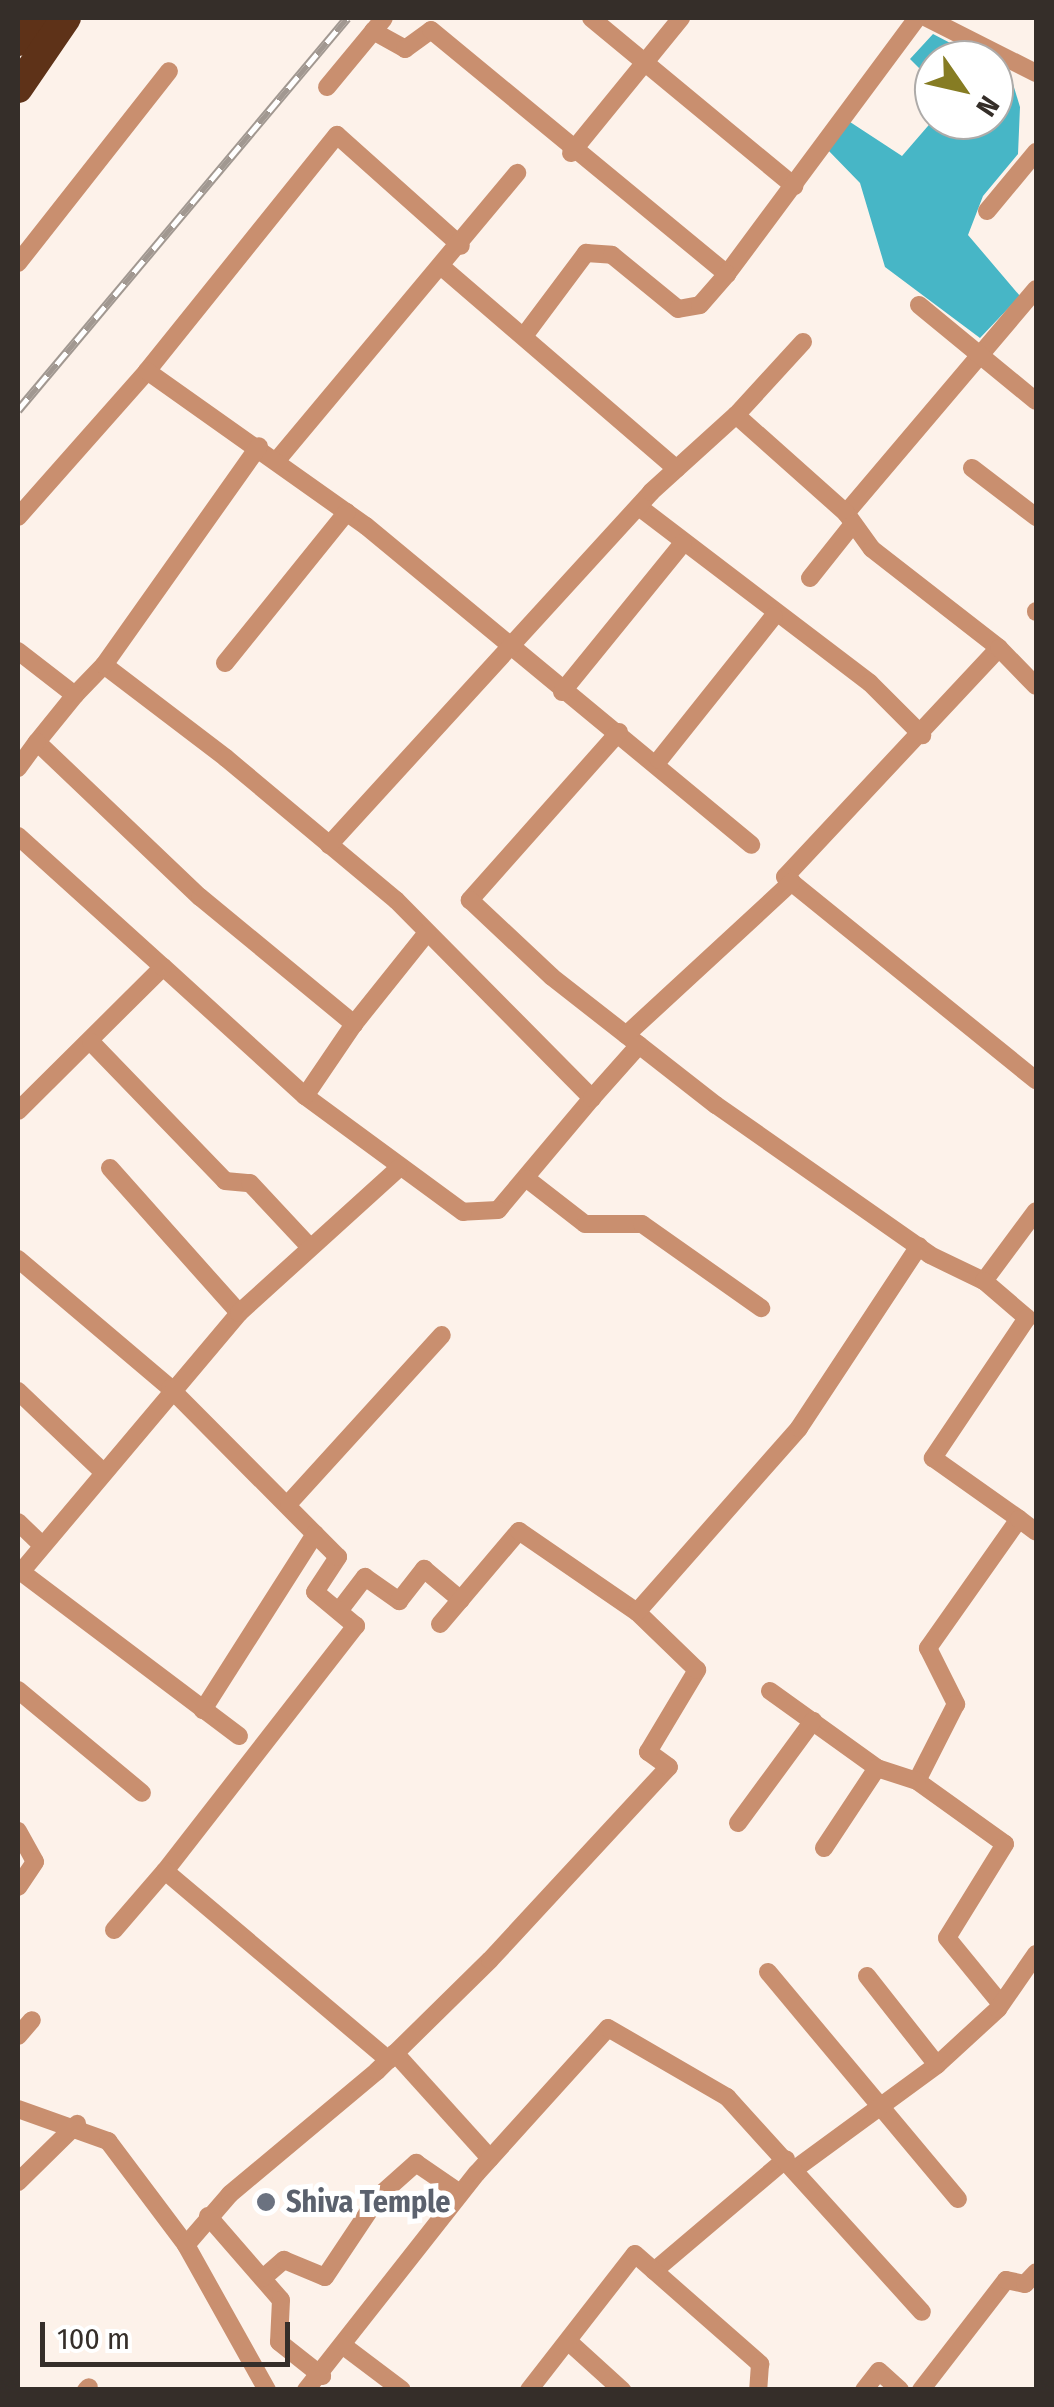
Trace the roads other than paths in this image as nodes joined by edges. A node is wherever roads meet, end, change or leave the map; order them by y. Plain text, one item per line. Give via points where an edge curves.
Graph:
1 (34, 18) edge
2 (66, 18) edge
3 (590, 18) edge
4 (681, 18) edge
5 (917, 18) edge
6 (927, 18) edge
7 (379, 24) edge
8 (18, 41) edge
9 (644, 63) junction
10 (168, 71) dead end
11 (1036, 73) edge
12 (327, 87) dead end
13 (18, 88) edge
14 (571, 152) junction
15 (1036, 152) edge
16 (517, 172) dead end
17 (794, 186) junction
18 (987, 211) dead end
19 (461, 246) junction
20 (18, 263) edge
21 (443, 268) junction
22 (727, 274) junction
23 (1036, 288) edge
24 (919, 305) dead end
25 (524, 336) junction
26 (803, 342) dead end
27 (979, 356) junction
28 (148, 371) junction
29 (1036, 401) edge
30 (736, 414) junction
31 (259, 446) junction
32 (278, 459) junction
33 (677, 468) junction
34 (972, 468) dead end
35 (639, 507) junction
36 (348, 512) junction
37 (1036, 517) edge
38 (18, 518) edge
39 (850, 519) junction
40 (683, 543) junction
41 (810, 578) dead end
42 (774, 616) junction
43 (999, 648) junction
44 (18, 651) edge
45 (511, 651) junction
46 (224, 662) dead end
47 (104, 665) junction
48 (1036, 686) edge
49 (562, 692) junction
50 (75, 695) junction
51 (619, 732) junction
52 (922, 735) junction
53 (38, 742) junction
54 (659, 760) junction
55 (18, 768) edge
56 (18, 836) edge
57 (329, 844) junction
58 (750, 845) dead end
59 (792, 882) junction
60 (426, 933) junction
61 (163, 968) junction
62 (354, 1024) junction
63 (633, 1040) junction
64 (91, 1042) junction
65 (1036, 1080) edge
66 (304, 1096) junction
67 (592, 1098) junction
68 (18, 1111) edge
69 (110, 1168) dead end
70 (398, 1169) junction
71 (527, 1179) junction
72 (1036, 1211) edge
73 (309, 1246) junction
74 (919, 1246) junction
75 (18, 1259) edge
76 (984, 1281) junction
77 (760, 1308) dead end
78 (238, 1312) junction
79 (442, 1334) dead end
80 (170, 1388) junction
81 (18, 1392) edge
82 (101, 1470) junction
83 (288, 1503) junction
84 (1019, 1520) junction
85 (18, 1522) edge
86 (1036, 1532) edge
87 (315, 1534) junction
88 (40, 1543) junction
89 (19, 1575) edge
90 (461, 1600) junction
91 (338, 1611) junction
92 (637, 1612) junction
93 (440, 1624) dead end
94 (18, 1690) edge
95 (770, 1691) dead end
96 (203, 1710) junction
97 (812, 1722) junction
98 (239, 1736) dead end
99 (877, 1768) junction
100 (917, 1781) junction
101 (142, 1793) dead end
102 (738, 1823) dead end
103 (18, 1832) edge
104 (824, 1848) dead end
105 (165, 1871) junction
106 (18, 1887) edge
107 (114, 1930) dead end
108 (1036, 1954) edge
109 (768, 1972) dead end
110 (867, 1976) dead end
111 (1001, 2004) junction
112 (32, 2020) dead end
113 (18, 2036) edge
114 (392, 2056) junction
115 (937, 2066) junction
116 (880, 2107) junction
117 (18, 2110) edge
118 (77, 2124) junction
119 (490, 2158) junction
120 (791, 2164) junction
121 (18, 2182) edge
122 (460, 2193) junction
123 (958, 2199) dead end
124 (208, 2216) junction
125 (186, 2245) junction
126 (654, 2271) junction
127 (1036, 2272) edge
128 (262, 2278) junction
129 (922, 2312) dead end
130 (569, 2342) junction
131 (346, 2348) junction
132 (322, 2376) junction
133 (267, 2390) edge
134 (306, 2390) edge
135 (402, 2390) edge
136 (529, 2390) edge
137 (622, 2390) edge
138 (758, 2390) edge
139 (864, 2390) edge
140 (900, 2390) edge
141 (921, 2390) edge

1 - 8 highway
2 - 13 highway
3 - 9 street
4 - 9 street
5 - 17 street
6 - 11 street
7 - 12 street
7 - 14 street via 405,50 431,30
9 - 14 street
9 - 17 street
10 - 20 street
14 - 22 street
15 - 18 street
16 - 19 street
17 - 22 street
19 - 21 street
19 - 28 street via 337,135
21 - 25 street
21 - 32 street
22 - 25 street via 700,305 678,310 612,255 586,253
23 - 27 street
24 - 27 street
25 - 33 street
26 - 30 street
27 - 29 street
27 - 39 street
28 - 31 street
28 - 38 street
30 - 33 street
30 - 39 street
31 - 32 street
31 - 47 street
32 - 36 street
33 - 35 street
34 - 37 street
35 - 40 street
35 - 45 street
36 - 45 street
36 - 46 street
39 - 41 street
39 - 43 street via 872,549
40 - 42 street
40 - 49 street
42 - 52 street via 870,683
42 - 54 street
43 - 48 street
43 - 52 street
44 - 50 street
45 - 49 street
45 - 57 street
47 - 50 street
47 - 57 street
49 - 51 street
50 - 53 street
51 - 54 street
51 - 63 street via 470,900
52 - 59 street via 785,877
53 - 55 street
53 - 62 street via 200,897
54 - 58 street
56 - 61 street
57 - 60 street
59 - 63 street
59 - 65 street
60 - 62 street
60 - 67 street
61 - 64 street
61 - 66 street
62 - 66 street
63 - 67 street
63 - 74 street
64 - 68 street
64 - 73 street via 225,1181 250,1184
66 - 70 street
67 - 71 street
69 - 78 street
70 - 71 street via 463,1212 487,1218
70 - 73 street
71 - 77 street via 585,1224 642,1224
72 - 76 street
73 - 78 street
74 - 76 street
74 - 92 street via 798,1428
75 - 80 street
76 - 84 street via 1027,1318 933,1458
78 - 80 street
79 - 83 street
80 - 82 street
80 - 83 street
81 - 82 street
82 - 88 street
83 - 87 street
84 - 86 street
84 - 100 street via 928,1648 956,1704
85 - 88 street
87 - 91 street via 338,1558 315,1592
87 - 96 street
88 - 89 street
89 - 96 street
90 - 91 street via 424,1569 399,1600 366,1577
90 - 92 street via 519,1531
90 - 93 street
91 - 105 street via 356,1626
92 - 114 street via 697,1670 648,1752 669,1767
94 - 101 street
95 - 97 street
96 - 98 street
97 - 99 street
97 - 102 street
99 - 100 street
99 - 104 street
100 - 111 street via 1005,1844 947,1938
103 - 106 street via 35,1862
105 - 107 street
105 - 114 street
108 - 111 street
109 - 116 street
110 - 115 street
111 - 115 street
112 - 113 street
114 - 119 street
114 - 124 street
115 - 116 street
116 - 120 street
116 - 123 street
117 - 118 street
118 - 121 street
118 - 125 street via 108,2141
119 - 120 street via 608,2028 727,2097
119 - 122 street
120 - 126 street
120 - 129 street
122 - 128 street via 416,2163 379,2196 325,2277 284,2260
122 - 131 street
124 - 125 street
124 - 128 street
125 - 133 street
126 - 130 street via 634,2254
126 - 138 street via 760,2364
127 - 141 street via 1025,2284 1006,2280
128 - 132 street via 281,2300 280,2342
130 - 136 street
130 - 137 street
131 - 132 street
131 - 135 street
132 - 134 street
139 - 140 street via 880,2371

